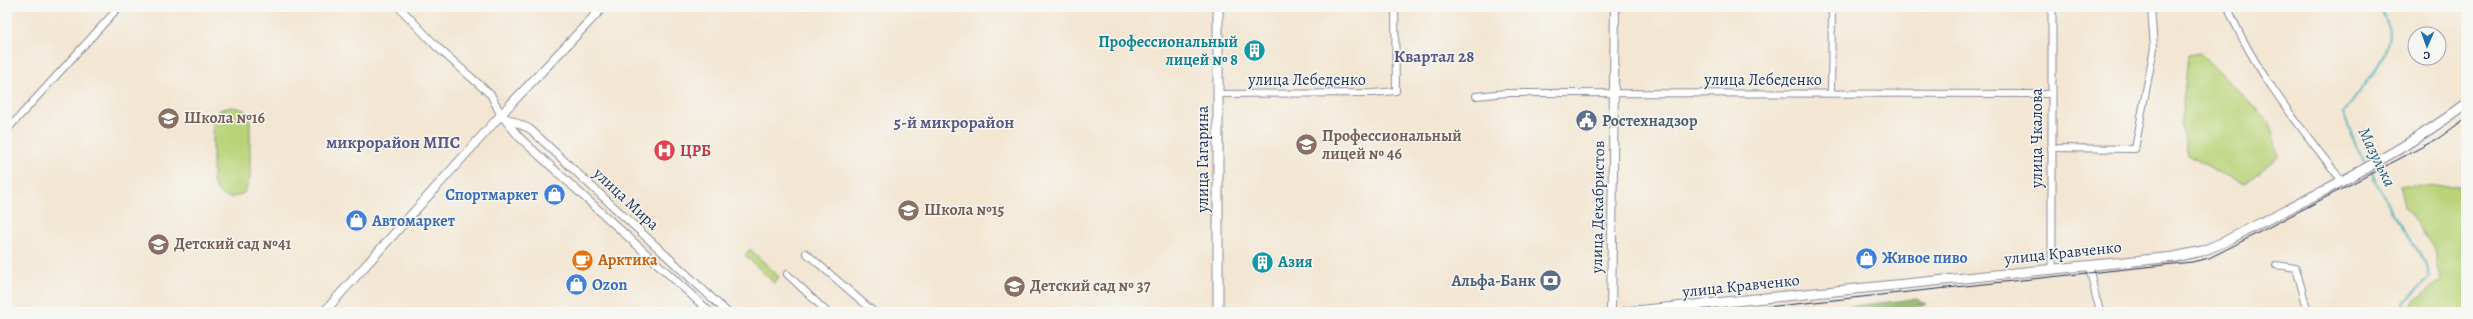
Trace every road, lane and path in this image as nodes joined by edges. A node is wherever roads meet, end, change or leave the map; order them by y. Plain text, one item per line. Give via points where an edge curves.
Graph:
1 (119, 7) edge
2 (398, 7) edge
3 (603, 7) edge
4 (1218, 7) edge
5 (1395, 7) edge
6 (1615, 7) edge
7 (1832, 7) edge
8 (2052, 7) edge
9 (2151, 7) edge
10 (2228, 7) edge
11 (1614, 93) junction
12 (1219, 94) junction
13 (1831, 94) junction
14 (2051, 94) junction
15 (1476, 96) dead end
16 (2466, 104) edge
17 (501, 115) junction
18 (7, 130) edge
19 (2051, 148) junction
20 (2341, 180) junction
21 (635, 226) junction
22 (627, 235) junction
23 (806, 253) dead end
24 (2276, 265) dead end
25 (2089, 266) junction
26 (2052, 270) junction
27 (787, 274) dead end
28 (324, 312) edge
29 (710, 312) edge
30 (727, 312) edge
31 (827, 312) edge
32 (874, 312) edge
33 (1218, 312) edge
34 (1611, 312) edge
35 (1625, 312) edge
36 (2101, 312) edge
37 (2308, 312) edge

1 - 18 street
2 - 17 street, улица Мира via 437,47 491,94
3 - 17 main road
4 - 12 main road, улица Гагарина
5 - 12 street, улица Лебеденко via 1396,91
6 - 11 main road, улица Декабристов
7 - 13 street
8 - 14 street, улица Чкалова
9 - 19 street via 2154,48 2135,149
10 - 20 street via 2234,24 2257,64
11 - 13 street, улица Лебеденко
11 - 15 street, улица Лебеденко via 1506,93
11 - 34 main road, улица Декабристов
12 - 33 main road, улица Гагарина
13 - 14 street, улица Лебеденко
14 - 19 street, улица Чкалова
16 - 20 main road, улица Кравченко via 2432,129
17 - 21 street, улица Мира via 530,129
17 - 22 street, улица Мира via 520,138
17 - 28 main road
19 - 26 street, улица Чкалова
20 - 25 main road, улица Кравченко via 2202,251 2174,257
21 - 22 street
21 - 30 street, улица Мира
22 - 29 street, улица Мира
23 - 32 street
24 - 37 street via 2296,268
25 - 26 main road, улица Кравченко
25 - 36 street
26 - 35 main road, улица Кравченко
27 - 31 street

